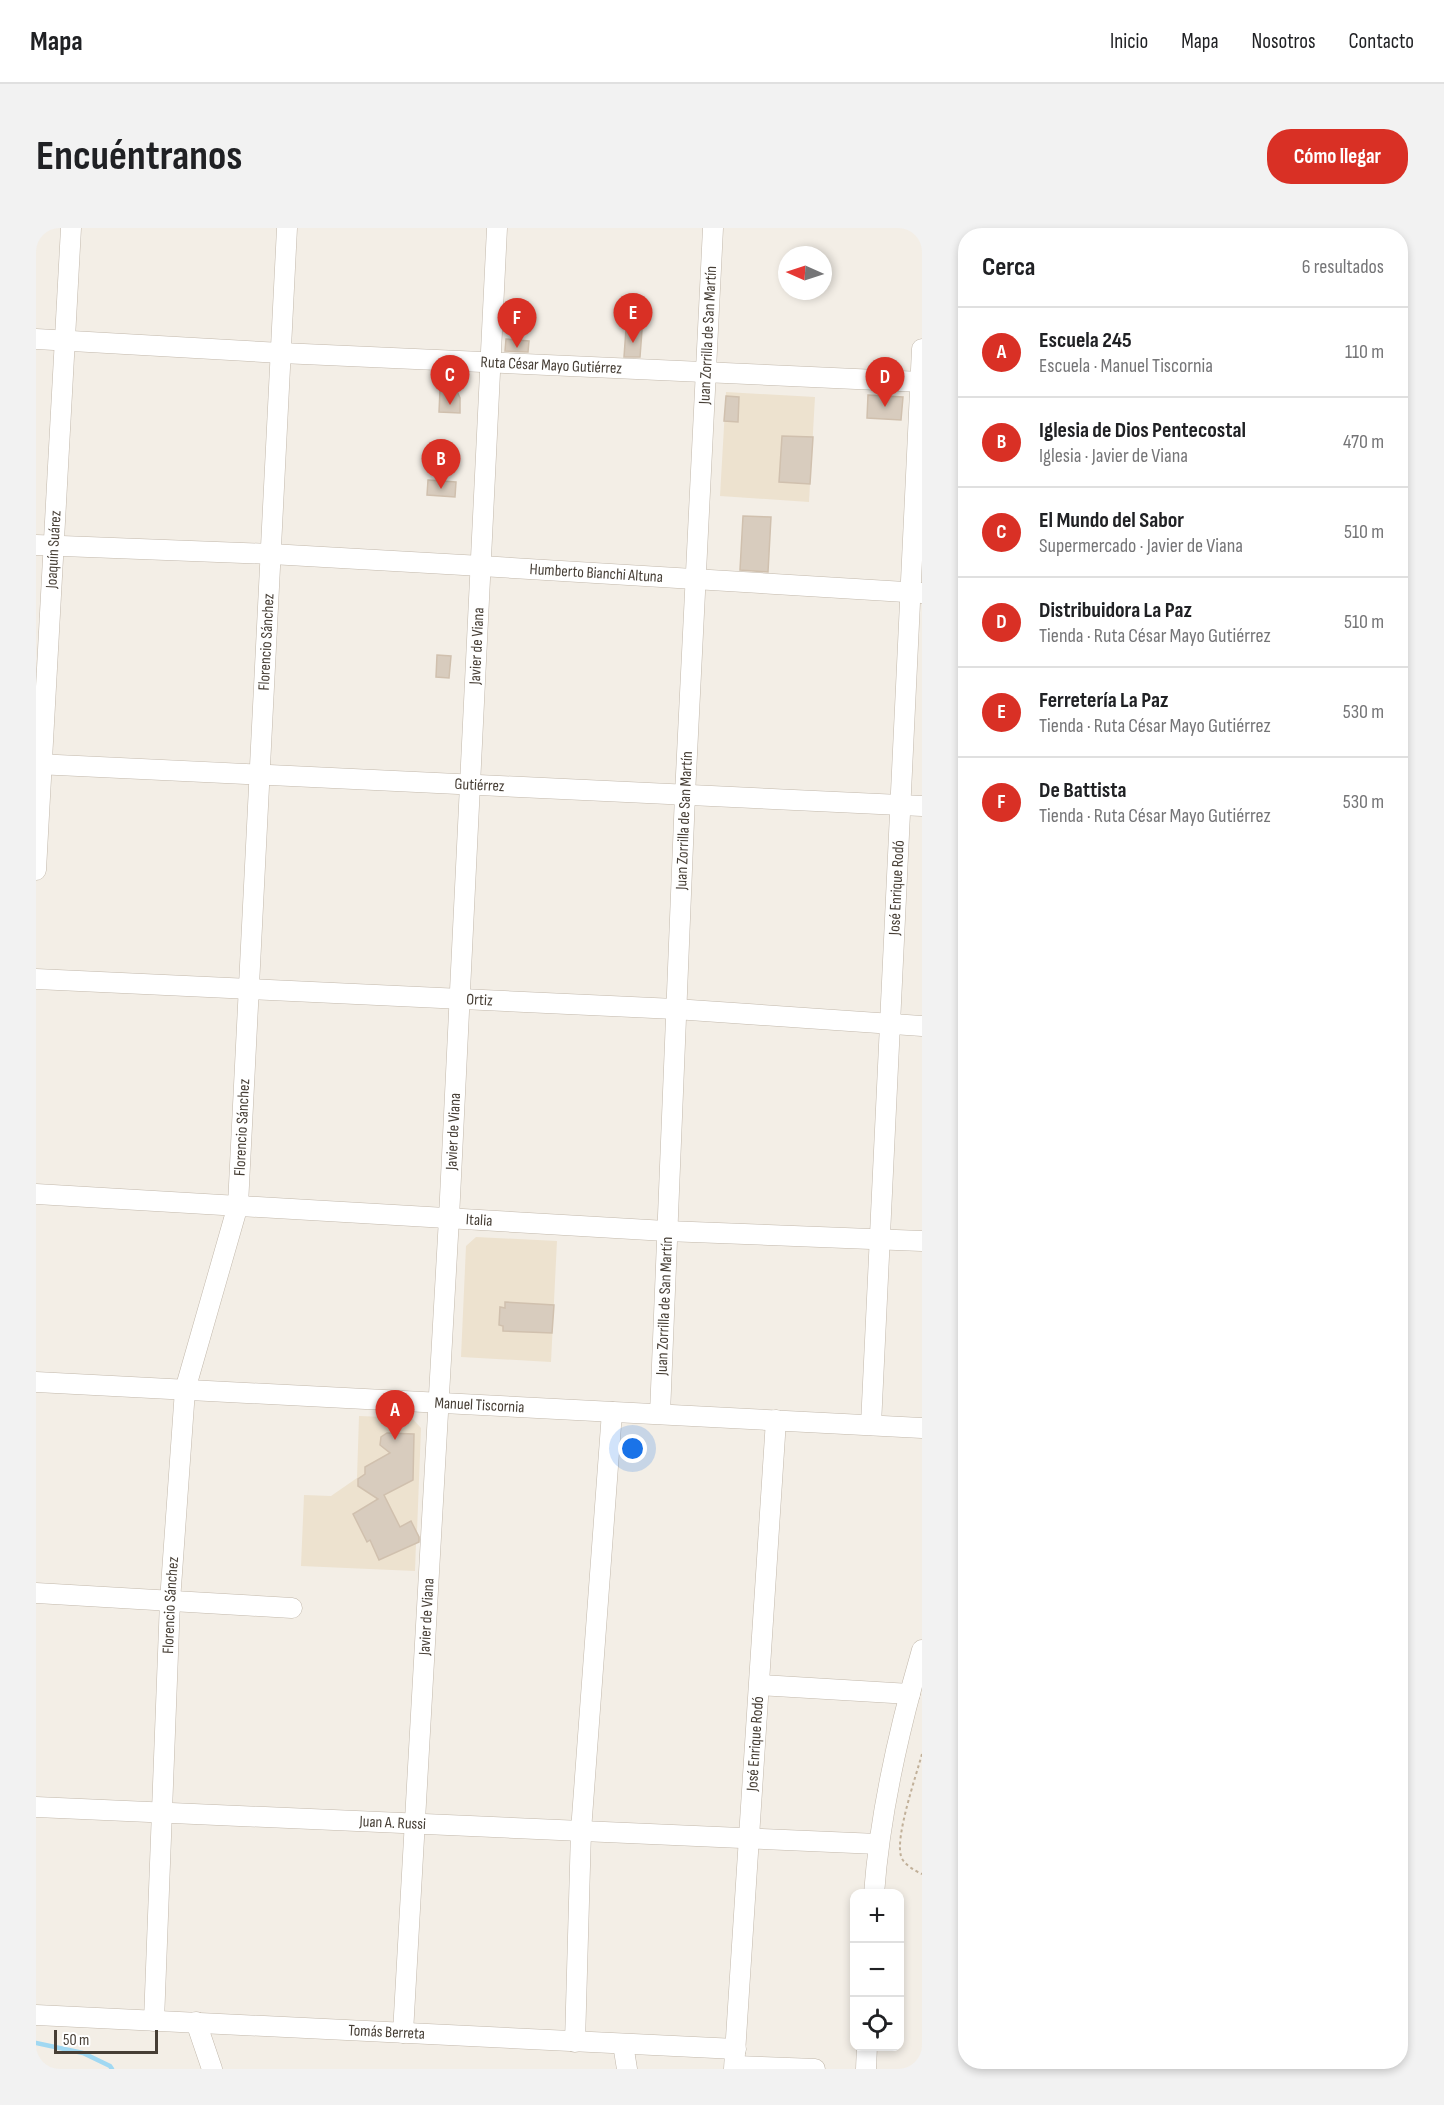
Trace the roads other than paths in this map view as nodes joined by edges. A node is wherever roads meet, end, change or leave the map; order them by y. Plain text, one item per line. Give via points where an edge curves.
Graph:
1 (71, 228) edge
2 (287, 228) edge
3 (497, 228) edge
4 (713, 228) edge
5 (36, 339) edge
6 (64, 341) junction
7 (922, 349) edge
8 (281, 352) junction
9 (489, 362) junction
10 (706, 372) junction
11 (921, 382) edge
12 (45, 545) edge
13 (271, 554) junction
14 (481, 566) junction
15 (696, 580) junction
16 (917, 593) edge
17 (39, 764) edge
18 (259, 774) junction
19 (470, 783) junction
20 (685, 795) junction
21 (901, 805) junction
22 (922, 806) edge
23 (36, 870) edge
24 (36, 979) edge
25 (248, 989) junction
26 (459, 999) junction
27 (675, 1010) junction
28 (890, 1024) junction
29 (922, 1026) edge
30 (36, 1194) edge
31 (238, 1205) junction
32 (449, 1218) junction
33 (666, 1231) junction
34 (881, 1239) junction
35 (922, 1240) edge
36 (36, 1382) edge
37 (185, 1390) junction
38 (438, 1403) junction
39 (612, 1412) junction
40 (660, 1414) junction
41 (776, 1420) junction
42 (872, 1425) junction
43 (922, 1428) edge
44 (36, 1593) edge
45 (170, 1601) junction
46 (292, 1608) dead end
47 (922, 1650) edge
48 (760, 1685) junction
49 (910, 1694) junction
50 (36, 1807) edge
51 (162, 1814) junction
52 (415, 1824) junction
53 (581, 1831) junction
54 (750, 1839) junction
55 (878, 1844) junction
56 (874, 1889) edge
57 (36, 2015) edge
58 (154, 2021) junction
59 (196, 2022) junction
60 (404, 2033) junction
61 (575, 2042) junction
62 (623, 2044) junction
63 (867, 2051) edge
64 (735, 2062) edge
65 (212, 2069) edge
66 (627, 2069) edge
67 (815, 2069) edge
68 (866, 2069) edge

1 - 6 street, Joaquín Suárez
2 - 8 street, Florencio Sánchez
3 - 9 street, Javier de Viana
4 - 10 street, Juan Zorrilla de San Martín
5 - 6 street, Ruta César Mayo Gutiérrez
6 - 8 street, Ruta César Mayo Gutiérrez
6 - 12 street, Joaquín Suárez
7 - 11 street, José Enrique Rodó
8 - 9 street, Ruta César Mayo Gutiérrez
8 - 13 street, Florencio Sánchez
9 - 10 street, Ruta César Mayo Gutiérrez
9 - 14 street, Javier de Viana
10 - 11 street, Ruta César Mayo Gutiérrez
10 - 15 street, Juan Zorrilla de San Martín
11 - 16 street, José Enrique Rodó
12 - 13 street, Humberto Bianchi Altuna
12 - 17 street, Joaquín Suárez
13 - 14 street, Humberto Bianchi Altuna
13 - 18 street, Florencio Sánchez
14 - 15 street, Humberto Bianchi Altuna
14 - 19 street, Javier de Viana
15 - 16 street, Humberto Bianchi Altuna
15 - 20 street, Juan Zorrilla de San Martín
16 - 21 street, José Enrique Rodó
17 - 18 street, Gutiérrez
17 - 23 street, Joaquín Suárez
18 - 19 street, Gutiérrez
18 - 25 street, Florencio Sánchez
19 - 20 street, Gutiérrez
19 - 26 street, Javier de Viana
20 - 21 street, Gutiérrez
20 - 27 street, Juan Zorrilla de San Martín
21 - 22 street, Gutiérrez
21 - 28 street, José Enrique Rodó
24 - 25 street, Ortiz
25 - 26 street, Ortiz
25 - 31 street, Florencio Sánchez
26 - 27 street, Ortiz
26 - 32 street, Javier de Viana
27 - 28 street, Ortiz
27 - 33 street, Juan Zorrilla de San Martín
28 - 29 street, Ortiz
28 - 34 street, José Enrique Rodó
30 - 31 street, Italia
31 - 32 street, Italia
31 - 37 street, Florencio Sánchez
32 - 33 street, Italia
32 - 38 street, Javier de Viana
33 - 34 street, Italia
33 - 40 street, Juan Zorrilla de San Martín
34 - 35 street, Italia
34 - 42 street, José Enrique Rodó
36 - 37 street, Manuel Tiscornia
37 - 38 street, Manuel Tiscornia
37 - 45 street, Florencio Sánchez
38 - 39 street, Manuel Tiscornia
38 - 52 street, Javier de Viana
39 - 40 street, Manuel Tiscornia
39 - 53 street
40 - 41 street, Manuel Tiscornia
41 - 42 street, Manuel Tiscornia
41 - 48 street, José Enrique Rodó
42 - 43 street, Manuel Tiscornia
44 - 45 street
45 - 46 street
45 - 51 street, Florencio Sánchez
47 - 49 street
48 - 49 street
48 - 54 street, José Enrique Rodó
49 - 55 street
50 - 51 street, Juan A. Russi
51 - 52 street, Juan A. Russi
51 - 58 street, Florencio Sánchez
52 - 53 street, Juan A. Russi
52 - 60 street, Javier de Viana
53 - 54 street, Juan A. Russi
53 - 61 street
54 - 55 street, Juan A. Russi
54 - 64 street, José Enrique Rodó
55 - 56 street
57 - 58 street, Tomás Berreta
58 - 59 street, Tomás Berreta
59 - 60 street, Tomás Berreta
59 - 65 street
60 - 61 street, Tomás Berreta
61 - 62 street, Tomás Berreta
62 - 64 street, Tomás Berreta
62 - 66 street
63 - 68 street
64 - 67 street, Tomás Berreta

